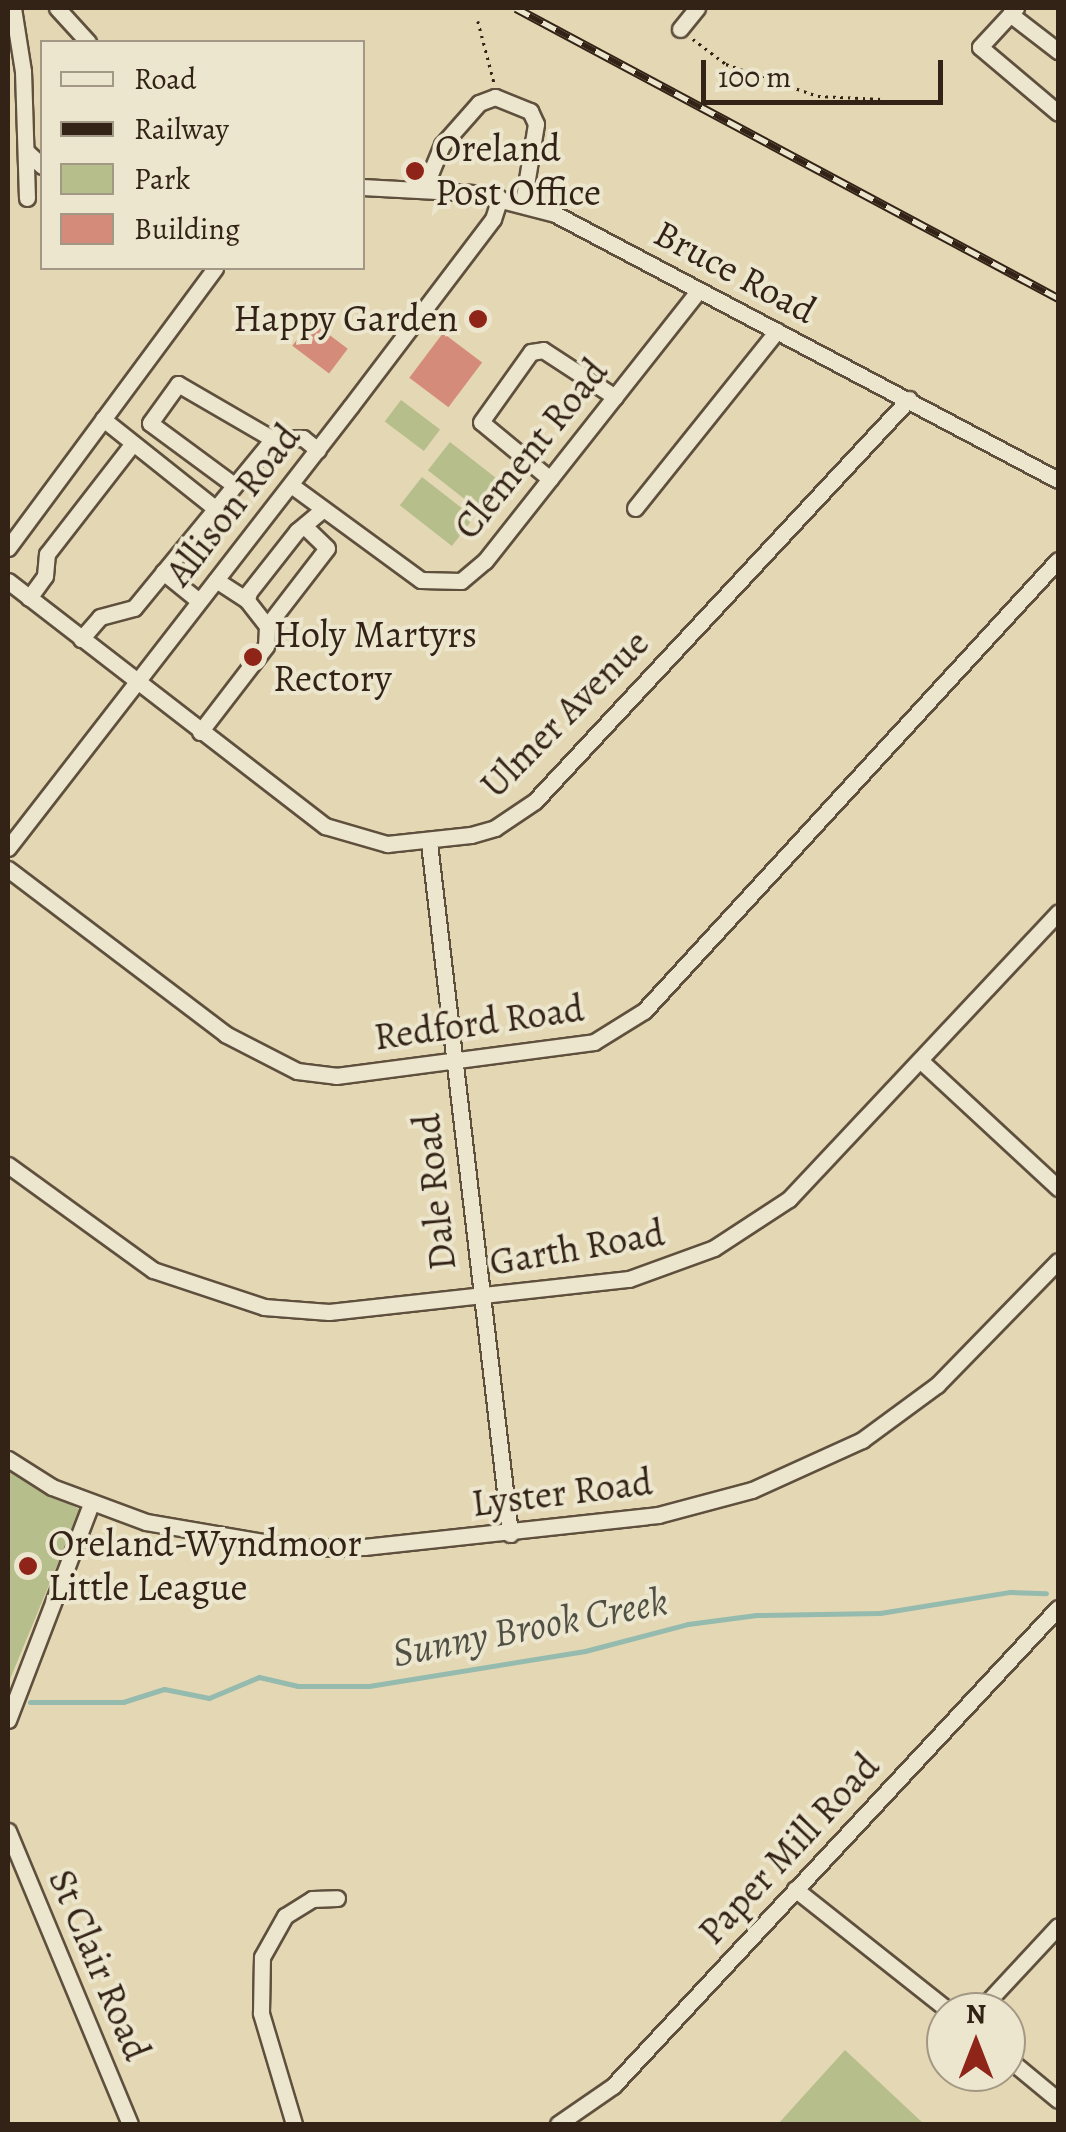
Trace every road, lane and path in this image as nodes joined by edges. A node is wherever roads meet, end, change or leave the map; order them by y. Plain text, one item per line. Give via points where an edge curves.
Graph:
1 (12, 8) edge
2 (58, 8) edge
3 (77, 8) edge
4 (697, 8) edge
5 (1013, 11) edge
6 (478, 21) dead end
7 (680, 28) joint
8 (86, 39) edge
9 (1058, 51) edge
10 (495, 97) junction
11 (882, 99) dead end
12 (1058, 113) edge
13 (26, 151) junction
14 (40, 164) edge
15 (365, 187) edge
16 (424, 189) junction
17 (27, 198) dead end
18 (500, 198) junction
19 (523, 203) junction
20 (214, 270) edge
21 (699, 290) junction
22 (777, 331) junction
23 (615, 397) junction
24 (909, 399) junction
25 (103, 418) junction
26 (273, 439) junction
27 (133, 443) junction
28 (318, 450) junction
29 (550, 479) junction
30 (1058, 480) edge
31 (234, 485) junction
32 (291, 485) junction
33 (216, 508) junction
34 (635, 508) dead end
35 (323, 509) junction
36 (304, 527) junction
37 (8, 548) edge
38 (1058, 560) edge
39 (163, 572) junction
40 (216, 580) junction
41 (8, 581) edge
42 (248, 596) junction
43 (28, 598) junction
44 (200, 601) junction
45 (268, 626) junction
46 (81, 639) junction
47 (136, 682) junction
48 (200, 732) junction
49 (429, 843) junction
50 (8, 848) edge
51 (8, 869) edge
52 (1058, 913) edge
53 (921, 1061) junction
54 (453, 1062) junction
55 (8, 1165) edge
56 (1058, 1188) edge
57 (1058, 1261) edge
58 (480, 1299) junction
59 (8, 1459) edge
60 (91, 1504) junction
61 (510, 1534) junction
62 (1058, 1608) edge
63 (8, 1720) edge
64 (8, 1832) edge
65 (795, 1889) junction
66 (336, 1898) dead end
67 (1058, 1926) edge
68 (997, 1992) edge
69 (926, 1993) edge
70 (1026, 2074) edge
71 (1058, 2100) edge
72 (130, 2124) edge
73 (294, 2124) edge
74 (558, 2124) edge

1 - 13 street
2 - 8 street
3 - 8 street
4 - 7 street
5 - 9 street
5 - 12 street via 980,47
6 - 10 path via 493,63
7 - 11 path via 726,64 818,96
10 - 16 street via 478,103 442,146
10 - 19 street via 530,110 536,124
13 - 14 street
13 - 17 street
15 - 16 street, Bruce Road
16 - 18 street, Bruce Road
18 - 19 street, Bruce Road
18 - 28 street, Allison Road via 493,219
19 - 21 street, Bruce Road
20 - 25 street
21 - 22 street, Bruce Road
21 - 23 street, Clement Road
22 - 24 street, Bruce Road
22 - 34 street
23 - 29 street, Clement Road
23 - 29 street via 543,350 531,352 482,422
24 - 30 street, Bruce Road
24 - 49 street, Ulmer Avenue via 535,801 495,828
25 - 27 street
25 - 37 street
26 - 28 street via 303,438
26 - 31 street
26 - 31 street via 178,384 150,423
27 - 33 street
27 - 43 street via 47,554 44,576
28 - 32 street, Allison Road
29 - 35 street, Clement Road via 485,561 450,583 421,580
31 - 33 street
32 - 35 street, Clement Road
32 - 40 street, Allison Road
33 - 39 street
35 - 36 street
36 - 42 street
36 - 45 street via 326,548
38 - 54 street, Redford Road via 628,1026 575,1048
39 - 44 street
39 - 46 street via 134,608 100,617
40 - 42 street
40 - 44 street, Allison Road
41 - 43 street, Ulmer Avenue
42 - 45 street
43 - 46 street, Ulmer Avenue
44 - 47 street, Allison Road
45 - 48 street via 266,646
46 - 47 street, Ulmer Avenue
47 - 48 street, Ulmer Avenue
47 - 50 street, Allison Road
48 - 49 street, Ulmer Avenue via 325,826 368,842
49 - 54 street, Dale Road
51 - 54 street, Redford Road via 225,1034 279,1066 336,1076
52 - 53 street, Garth Road
53 - 56 street
53 - 58 street, Garth Road via 806,1184 714,1248 629,1279
54 - 58 street, Dale Road
55 - 58 street, Garth Road via 153,1270 233,1300 329,1312
57 - 61 street, Lyster Road via 937,1385 823,1462 690,1508
58 - 61 street, Dale Road
59 - 60 street, Lyster Road
60 - 61 street, Lyster Road via 181,1531 298,1548
60 - 63 street
62 - 65 street, Paper Mill Road
64 - 72 street, St Clair Road
65 - 69 street
65 - 74 street, Paper Mill Road via 613,2086
66 - 73 street via 312,1899 285,1916 262,1956 261,2013
67 - 68 street
70 - 71 street

